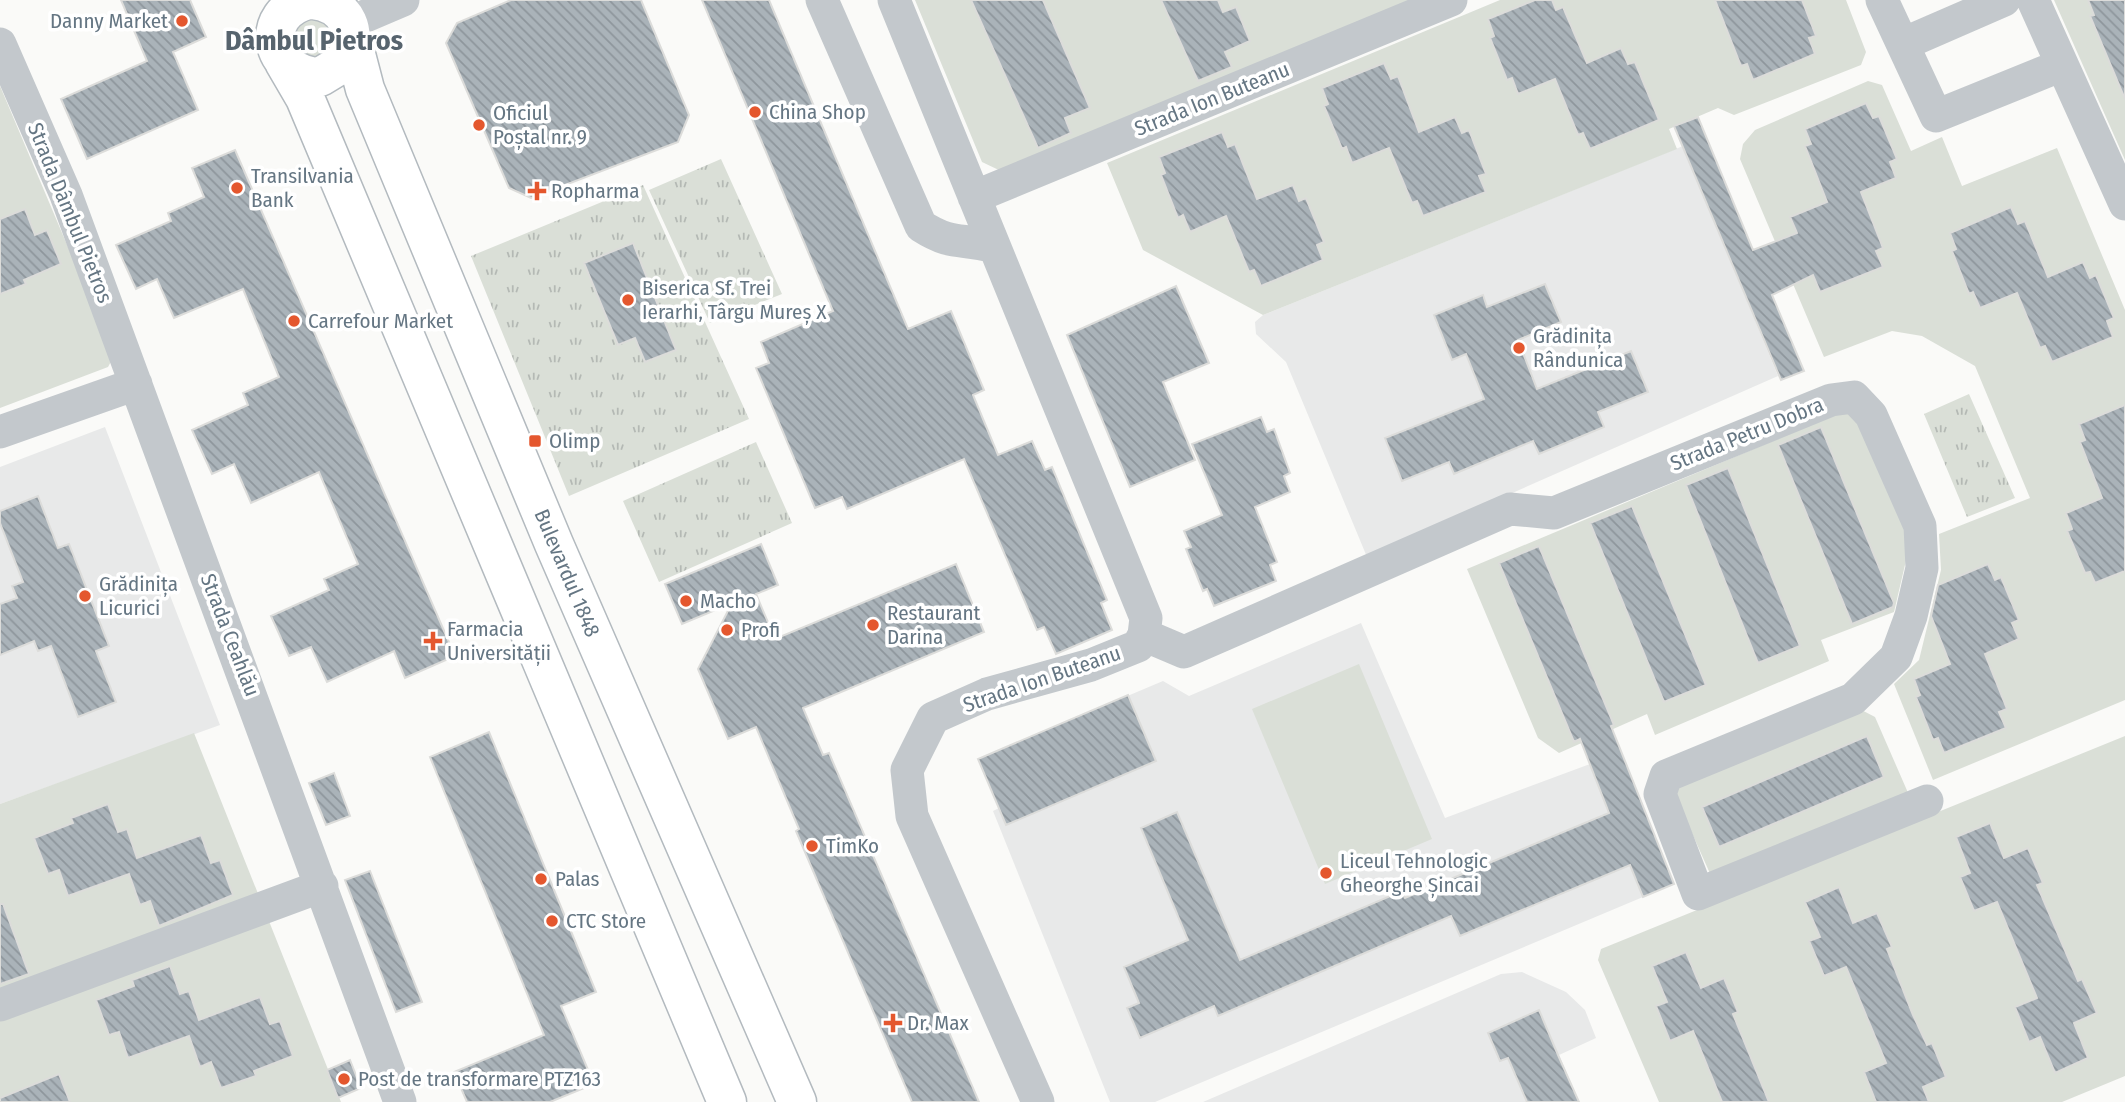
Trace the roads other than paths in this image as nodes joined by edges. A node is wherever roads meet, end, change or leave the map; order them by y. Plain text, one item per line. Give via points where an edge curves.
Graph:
1 (260, 0) edge
2 (403, 0) edge
3 (822, 0) edge
4 (894, 0) edge
5 (1451, 0) edge
6 (1882, 0) edge
7 (2004, 0) edge
8 (2033, 0) edge
9 (333, 12) edge
10 (0, 44) edge
11 (1903, 44) junction
12 (279, 49) junction
13 (2062, 65) junction
14 (974, 197) junction
15 (2125, 204) edge
16 (994, 247) junction
17 (136, 384) junction
18 (0, 432) edge
19 (1144, 635) junction
20 (1927, 801) dead end
21 (322, 886) junction
22 (0, 1005) edge
23 (400, 1102) edge
24 (727, 1102) edge
25 (797, 1102) edge
26 (1038, 1102) edge

1 - 12 street
2 - 9 street
3 - 16 street via 921,226 943,240
4 - 14 street, Strada Ion Buteanu
5 - 14 street, Strada Ion Buteanu
6 - 11 street
7 - 11 street
8 - 13 street
9 - 12 street via 286,11
9 - 12 street via 343,63 320,76 294,71
9 - 25 street, Bulevardul 1848 via 543,518
10 - 17 street, Strada Dâmbul Pietros via 66,195
11 - 13 street via 1936,116
12 - 24 street via 305,98
13 - 15 street
14 - 16 street, Strada Ion Buteanu
16 - 19 street, Strada Ion Buteanu via 1146,618
17 - 18 street
17 - 21 street, Strada Ceahlău
19 - 20 street, Strada Petru Dobra via 1184,652 1510,509 1555,513 1831,400 1854,397 1871,415 1920,526 1922,568 1912,616 1896,657 1853,699 1666,776 1660,794 1698,894
19 - 26 street, Strada Ion Buteanu via 1138,646 1091,665 987,694 933,718 907,770 912,816
21 - 22 street
21 - 23 street, Strada Ceahlău

